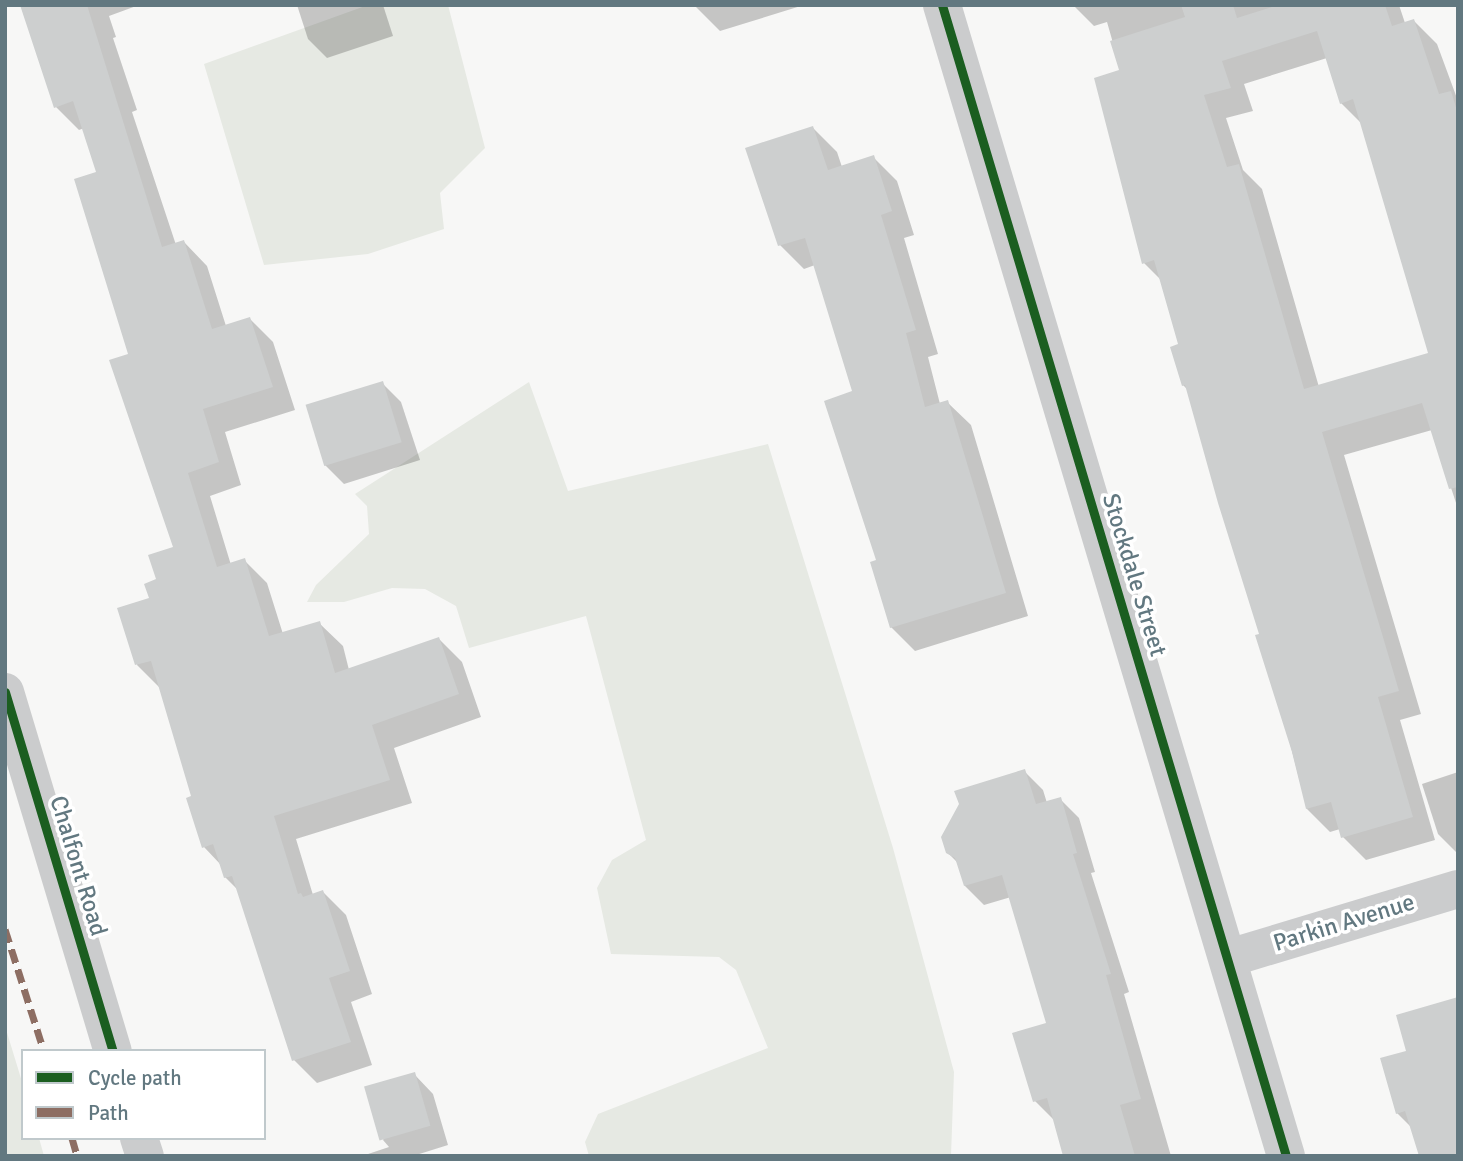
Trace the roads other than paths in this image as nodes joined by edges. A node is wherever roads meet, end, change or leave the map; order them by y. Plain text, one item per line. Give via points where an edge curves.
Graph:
1 (942, 5) edge
2 (5, 692) edge
3 (1458, 889) edge
4 (1229, 958) junction
5 (112, 1049) edge
6 (1286, 1156) edge

1 - 4 street, Stockdale Street
2 - 5 street, Chalfont Road
3 - 4 street, Parkin Avenue
4 - 6 street, Stockdale Street

